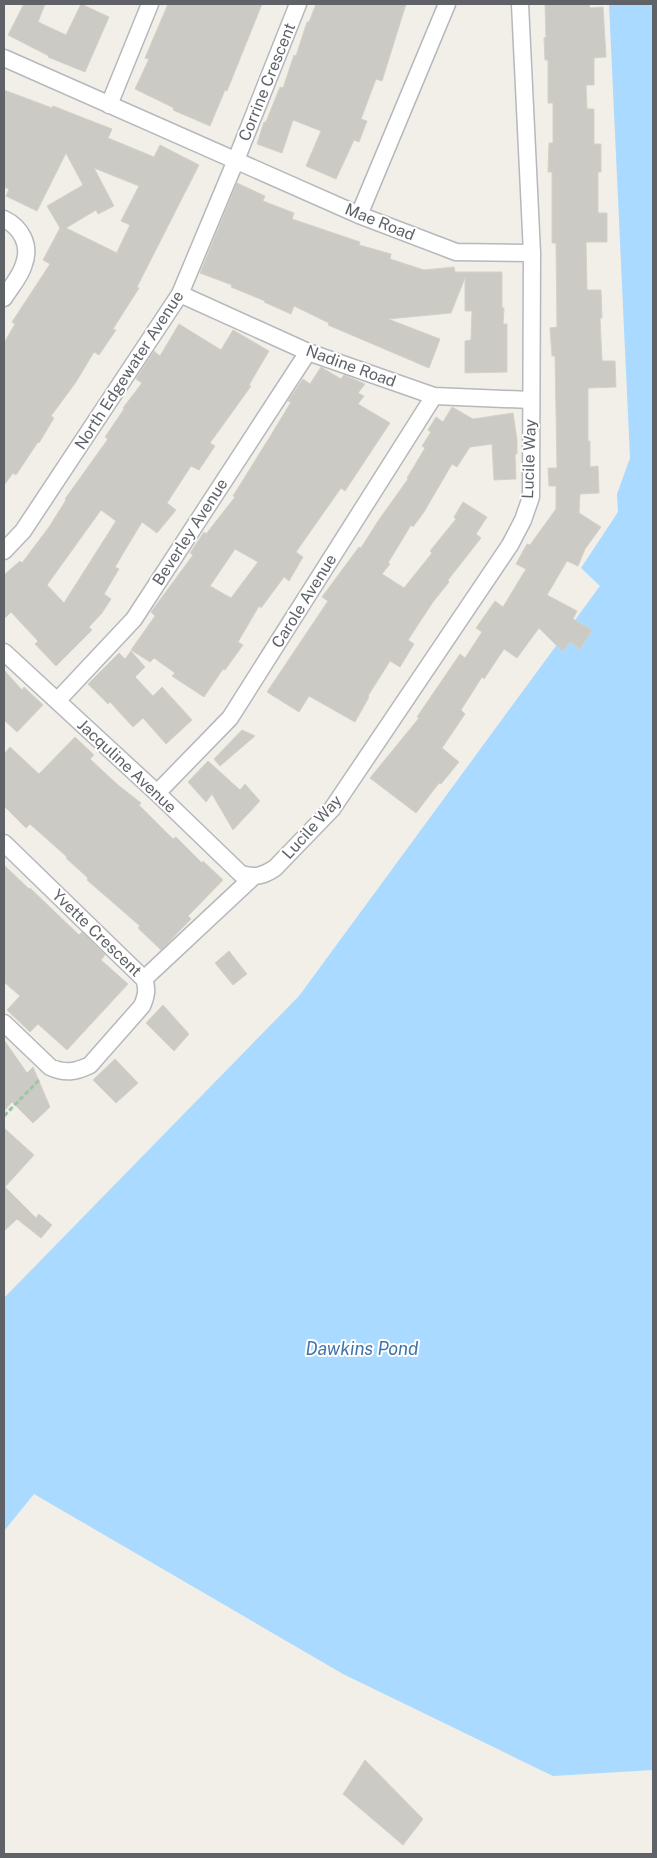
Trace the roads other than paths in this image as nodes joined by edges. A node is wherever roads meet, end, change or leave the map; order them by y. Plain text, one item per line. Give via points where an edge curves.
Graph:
1 (150, 4) edge
2 (298, 4) edge
3 (446, 4) edge
4 (520, 4) edge
5 (4, 58) edge
6 (109, 105) junction
7 (236, 160) junction
8 (359, 214) junction
9 (4, 218) edge
10 (532, 253) junction
11 (180, 294) junction
12 (4, 298) edge
13 (308, 352) junction
14 (434, 396) junction
15 (531, 400) junction
16 (4, 551) edge
17 (4, 652) edge
18 (57, 700) junction
19 (157, 793) junction
20 (4, 843) edge
21 (252, 878) junction
22 (144, 979) junction
23 (4, 1023) edge

1 - 6 street
2 - 7 street, Corrine Crescent
3 - 8 street
4 - 10 street, Lucile Way
5 - 6 street
6 - 7 street
7 - 8 street, Mae Road
7 - 11 street, North Edgewater Avenue
8 - 10 street, Mae Road via 456,252
9 - 12 street via 22,232 26,248 24,264
10 - 15 street, Lucile Way
11 - 13 street, Nadine Road
11 - 16 street, North Edgewater Avenue via 24,531
13 - 14 street, Nadine Road
13 - 18 street, Beverley Avenue via 134,619
14 - 15 street, Nadine Road
14 - 19 street, Carole Avenue via 230,718
15 - 21 street, Lucile Way via 531,497 510,545 332,808 275,868 264,876
17 - 18 street, Jacquline Avenue
18 - 19 street, Jacquline Avenue
19 - 21 street, Jacquline Avenue via 232,867
20 - 22 street, Yvette Crescent
21 - 22 street, Lucile Way
22 - 23 street, Yvette Crescent via 146,993 142,1006 90,1065 80,1070 68,1072 50,1067

